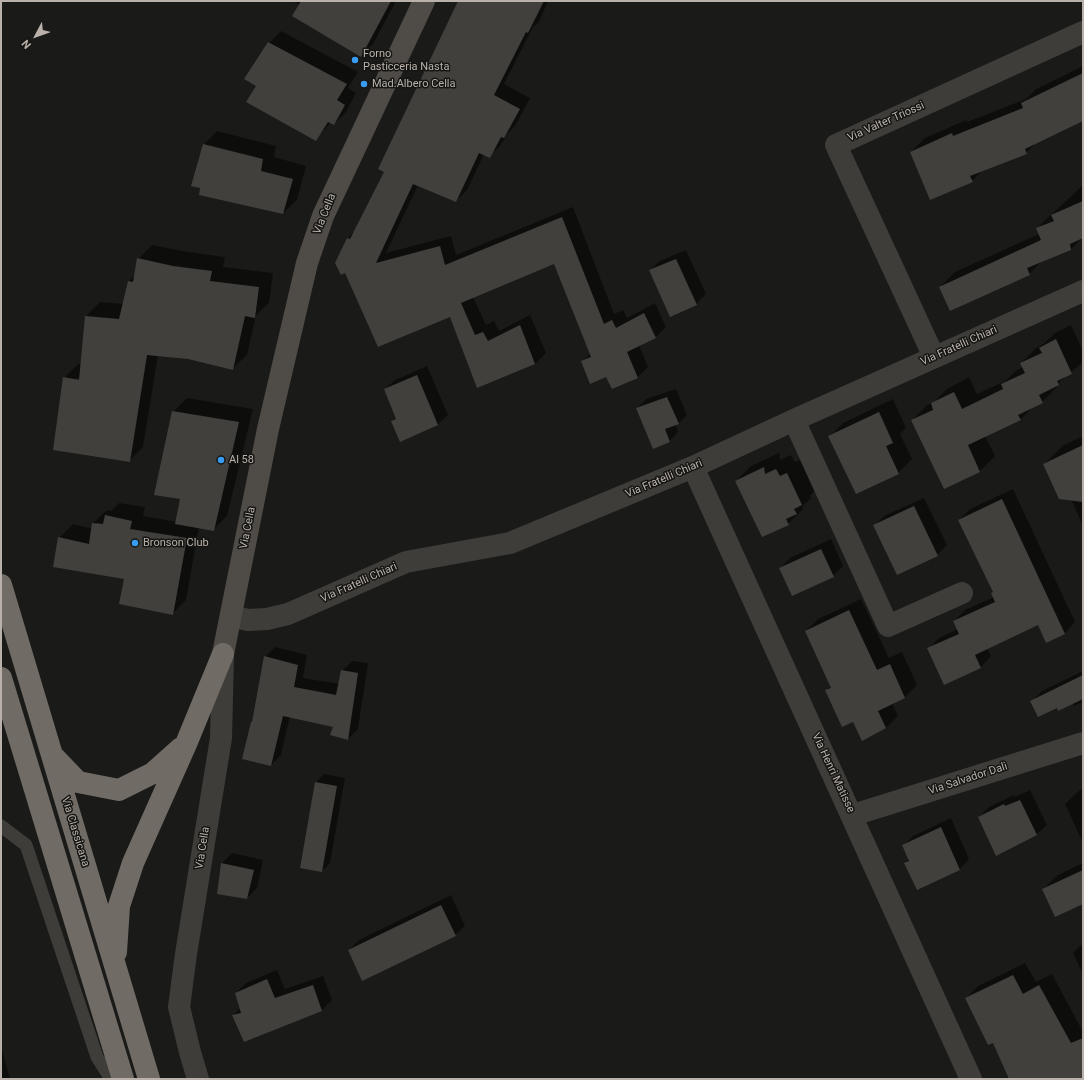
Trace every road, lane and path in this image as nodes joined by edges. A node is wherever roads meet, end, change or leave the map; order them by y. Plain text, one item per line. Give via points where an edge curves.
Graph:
1 (424, 1) edge
2 (1083, 32) edge
3 (1082, 292) edge
4 (934, 357) junction
5 (794, 420) junction
6 (693, 467) junction
7 (1, 585) edge
8 (962, 593) dead end
9 (231, 616) junction
10 (223, 654) junction
11 (1, 678) edge
12 (1083, 742) edge
13 (186, 744) junction
14 (52, 755) junction
15 (852, 815) junction
16 (1, 826) edge
17 (115, 966) junction
18 (111, 1079) edge
19 (124, 1079) edge
20 (148, 1079) edge
21 (198, 1079) edge
22 (972, 1079) edge

1 - 9 street, Via Cella via 323,216 307,263 268,429
2 - 4 street, Via Valter Triossi via 836,145
3 - 4 street, Via Fratelli Chiari
4 - 5 street, Via Fratelli Chiari
5 - 6 street, Via Fratelli Chiari
5 - 8 street via 888,626
6 - 9 street, Via Fratelli Chiari via 510,542 406,562 288,614 248,620
6 - 15 street, Via Henri Matisse
7 - 14 highway, Via Classicana
9 - 10 street, Via Cella
10 - 13 highway
10 - 21 street, Via Cella via 221,738 186,954 180,1007
11 - 19 highway
12 - 15 street, Via Salvador Dalì
13 - 14 highway via 153,773 119,790 78,782
13 - 17 highway via 134,863 122,899
14 - 17 highway, Via Classicana
15 - 22 street, Via Henri Matisse
16 - 18 lane via 26,845 97,1057
17 - 20 highway, Via Classicana

